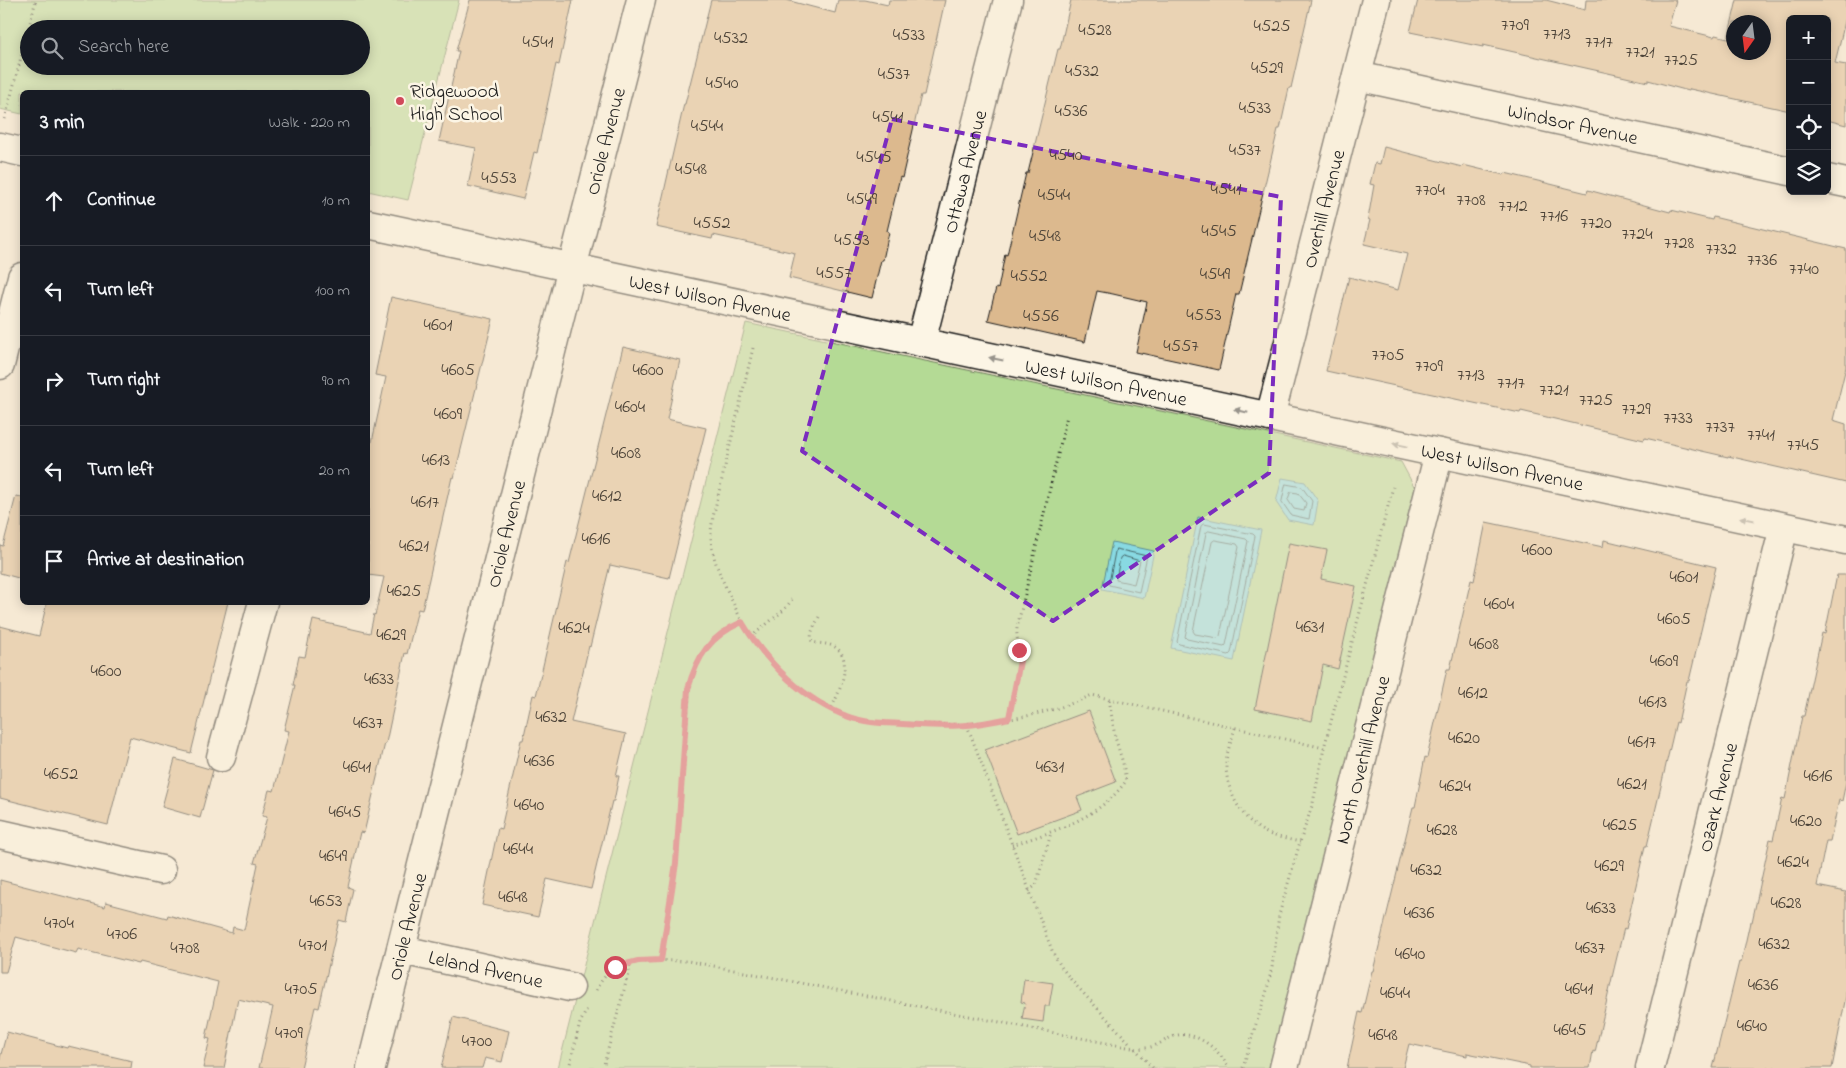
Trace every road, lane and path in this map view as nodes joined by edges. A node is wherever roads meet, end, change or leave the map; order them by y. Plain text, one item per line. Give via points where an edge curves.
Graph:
1 (36, 0) edge
2 (641, 0) edge
3 (1008, 0) edge
4 (1376, 0) edge
5 (31, 20) edge
6 (20, 61) edge
7 (1357, 76) junction
8 (5, 118) dead end
9 (0, 147) edge
10 (20, 152) edge
11 (1786, 170) edge
12 (1831, 180) edge
13 (1846, 183) edge
14 (370, 224) edge
15 (572, 268) junction
16 (20, 285) edge
17 (921, 342) junction
18 (753, 348) dead end
19 (0, 365) edge
20 (1067, 416) dead end
21 (1270, 417) junction
22 (1439, 453) junction
23 (1393, 487) dead end
24 (1784, 527) junction
25 (1846, 540) edge
26 (793, 598) dead end
27 (262, 605) edge
28 (819, 617) dead end
29 (742, 622) junction
30 (751, 637) junction
31 (1109, 699) junction
32 (830, 709) junction
33 (1009, 718) junction
34 (967, 725) junction
35 (1235, 728) junction
36 (1324, 748) junction
37 (221, 757) dead end
38 (1051, 833) junction
39 (0, 834) edge
40 (1300, 842) junction
41 (1012, 845) junction
42 (160, 870) dead end
43 (1029, 891) junction
44 (402, 950) junction
45 (661, 960) junction
46 (632, 963) junction
47 (586, 993) junction
48 (1137, 1049) junction
49 (372, 1068) edge
50 (569, 1068) edge
51 (603, 1068) edge
52 (1153, 1068) edge
53 (1229, 1068) edge
54 (1243, 1068) edge
55 (1284, 1068) edge
56 (1650, 1068) edge

1 - 5 path
2 - 15 street, Oriole Avenue
3 - 17 street, Ottawa Avenue
4 - 7 street, Overhill Avenue
6 - 8 path
7 - 11 street, Windsor Avenue
7 - 21 street, Overhill Avenue
9 - 10 street
12 - 13 street
14 - 15 street, West Wilson Avenue
15 - 17 street, West Wilson Avenue
15 - 44 street, Oriole Avenue
16 - 19 street
21 -> 17 street, West Wilson Avenue
18 - 29 path via 711,536 719,572
20 - 33 path via 1017,628 1020,661
22 -> 21 street, West Wilson Avenue
24 -> 22 street, West Wilson Avenue
22 - 55 street, North Overhill Avenue
23 - 36 path
24 - 25 street, West Wilson Avenue
24 - 56 street, Ozark Avenue
26 - 30 path via 785,609
27 - 37 street
28 - 32 path via 812,632 812,642 839,650 844,668 842,686
29 - 30 path
29 - 45 path via 726,630 704,650 688,689 676,863
30 - 32 path via 788,678
31 - 33 path via 1092,695 1068,706
31 - 35 path
31 - 38 path via 1126,781 1116,795 1098,808
32 - 34 path via 867,722
33 - 34 path
34 - 41 path
35 - 36 path
35 - 40 path via 1226,760 1231,790 1240,808 1250,822 1264,832
36 - 40 path via 1313,803
38 - 41 path
38 - 43 path via 1036,885
39 - 42 street
40 - 54 path via 1279,915 1266,994
41 - 43 path
43 - 48 path via 1062,968
44 - 47 street, Leland Avenue
44 - 49 street, Oriole Avenue
45 - 46 path
45 - 48 path via 688,961
46 - 47 path via 615,967
46 - 51 path
47 - 50 path
48 - 52 path
48 - 53 path via 1157,1045 1174,1036 1187,1036 1218,1051

